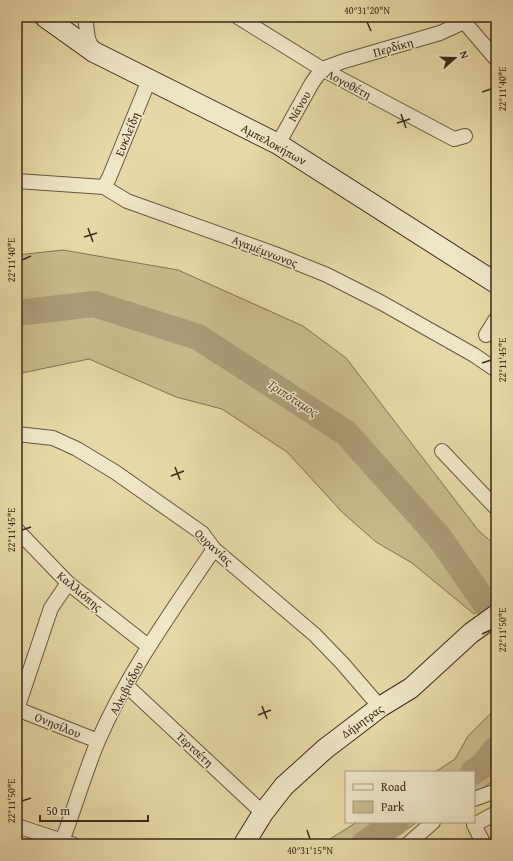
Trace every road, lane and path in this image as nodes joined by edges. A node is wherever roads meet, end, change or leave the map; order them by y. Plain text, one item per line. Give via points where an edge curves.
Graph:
1 (45, 17) edge
2 (85, 17) edge
3 (238, 17) edge
4 (462, 19) edge
5 (94, 52) junction
6 (496, 59) edge
7 (322, 69) junction
8 (149, 80) junction
9 (465, 136) dead end
10 (278, 144) junction
11 (17, 181) edge
12 (104, 187) junction
13 (496, 283) edge
14 (496, 320) edge
15 (486, 335) dead end
16 (496, 370) edge
17 (17, 434) edge
18 (442, 451) dead end
19 (496, 508) edge
20 (17, 530) edge
21 (214, 549) junction
22 (68, 583) junction
23 (496, 615) edge
24 (148, 646) junction
25 (127, 686) junction
26 (380, 707) junction
27 (17, 709) edge
28 (98, 741) junction
29 (496, 791) edge
30 (475, 799) edge
31 (263, 812) junction
32 (496, 813) edge
33 (432, 823) edge
34 (17, 826) edge
35 (65, 843) edge
36 (244, 844) edge
37 (408, 844) edge
38 (484, 844) edge

1 - 5 street, Αμπελοκήπων
2 - 5 street via 88,39
3 - 7 street, Λογοθέτη
4 - 6 street
4 - 7 street, Περδίκη via 440,33
5 - 8 street, Αμπελοκήπων
7 - 9 street, Λογοθέτη via 454,139
7 - 10 street, Νάνου
8 - 10 street, Αμπελοκήπων
8 - 12 street, Ευκλείδη
10 - 13 street, Αμπελοκήπων
11 - 12 street, Αγαμέμνωνος
12 - 16 street, Αγαμέμνωνος via 127,201 327,275 382,303
14 - 15 street
17 - 21 street, Ουρανίας via 53,438 83,453 115,472 202,533
18 - 19 street
20 - 22 street, Καλλιόπης
21 - 24 street, Αλκιβιάδου
21 - 26 street, Ουρανίας via 315,636
22 - 24 street, Καλλιόπης
22 - 27 street via 51,608
23 - 26 street, Δήμητρας via 471,633 411,688
24 - 25 street, Αλκιβιάδου
25 - 28 street, Αλκιβιάδου
25 - 31 street, Τερτσέτη
26 - 31 street, Δήμητρας via 319,754 284,786
27 - 28 street, Ονησίλου
28 - 35 street, Αλκιβιάδου
29 - 30 street
31 - 36 street, Δήμητρας
32 - 38 street via 474,825
33 - 37 street
34 - 35 street

